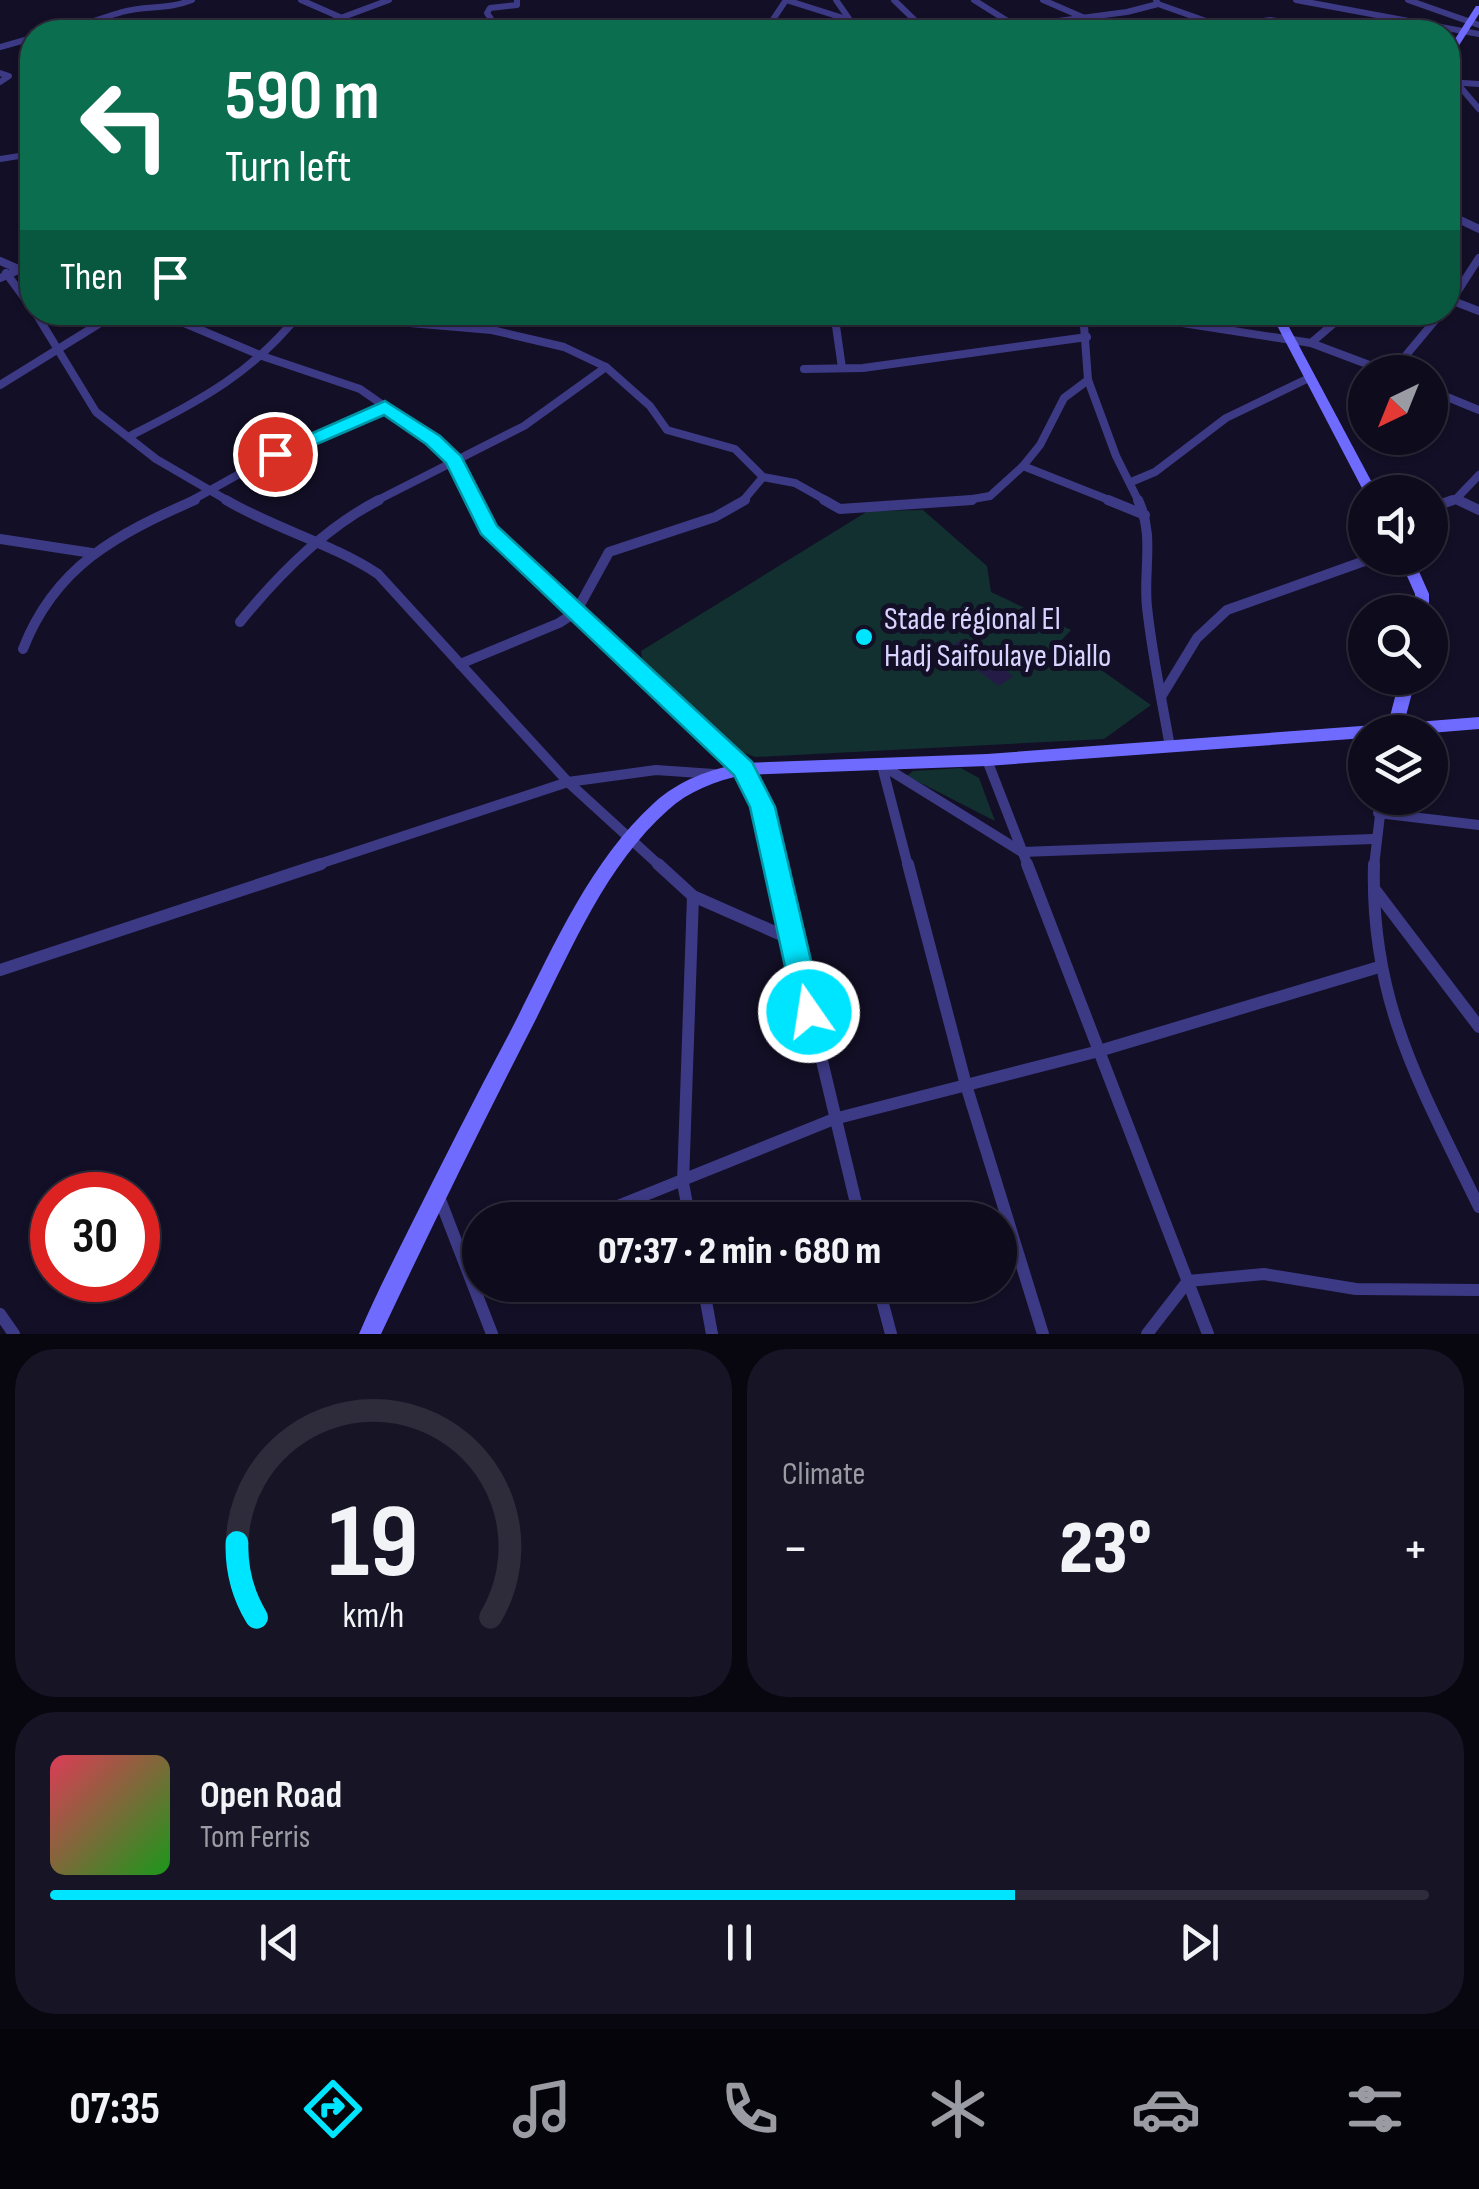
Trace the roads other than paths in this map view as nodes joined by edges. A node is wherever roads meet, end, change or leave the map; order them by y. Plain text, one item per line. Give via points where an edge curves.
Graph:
1 (192, 0) edge
2 (301, 0) edge
3 (389, 0) edge
4 (517, 0) edge
5 (786, 0) edge
6 (894, 0) edge
7 (974, 0) edge
8 (1044, 0) edge
9 (1302, 0) edge
10 (1408, 0) edge
11 (1157, 2) edge
12 (1479, 8) edge
13 (344, 18) junction
14 (1083, 18) junction
15 (103, 20) edge
16 (338, 20) edge
17 (348, 20) edge
18 (492, 20) edge
19 (843, 20) edge
20 (915, 20) edge
21 (1006, 20) edge
22 (1066, 20) edge
23 (1088, 20) edge
24 (1206, 20) edge
25 (1401, 20) edge
26 (1453, 20) edge
27 (1460, 23) edge
28 (1479, 25) edge
29 (1466, 26) junction
30 (1460, 28) edge
31 (1479, 34) edge
32 (1460, 36) edge
33 (0, 72) edge
34 (0, 82) edge
35 (1460, 90) edge
36 (1479, 109) edge
37 (1479, 258) edge
38 (0, 262) edge
39 (20, 267) edge
40 (16, 268) junction
41 (3, 276) edge
42 (1460, 286) edge
43 (20, 295) edge
44 (42, 325) edge
45 (96, 325) edge
46 (289, 325) edge
47 (436, 325) edge
48 (836, 325) edge
49 (1086, 325) edge
50 (1194, 325) edge
51 (1281, 325) edge
52 (1331, 325) edge
53 (1431, 325) edge
54 (191, 326) edge
55 (1087, 337) junction
56 (1288, 340) junction
57 (1310, 343) junction
58 (56, 349) junction
59 (1405, 355) edge
60 (262, 356) junction
61 (1348, 357) edge
62 (606, 368) junction
63 (842, 368) junction
64 (804, 369) dead end
65 (1309, 378) junction
66 (1088, 380) junction
67 (0, 384) edge
68 (1448, 397) edge
69 (385, 407) junction
70 (1479, 410) edge
71 (130, 436) junction
72 (454, 460) junction
73 (1024, 466) junction
74 (1362, 475) edge
75 (1479, 475) edge
76 (763, 476) junction
77 (1132, 482) junction
78 (213, 492) junction
79 (1456, 499) junction
80 (1448, 502) edge
81 (1479, 510) edge
82 (1146, 515) junction
83 (0, 540) edge
84 (314, 544) junction
85 (92, 553) junction
86 (1348, 567) edge
87 (576, 612) junction
88 (240, 622) dead end
89 (23, 649) dead end
90 (460, 664) junction
91 (1161, 697) junction
92 (1479, 723) edge
93 (1448, 726) edge
94 (1348, 734) edge
95 (1170, 747) junction
96 (987, 760) junction
97 (882, 766) junction
98 (743, 769) junction
99 (715, 774) junction
100 (568, 782) junction
101 (1378, 815) edge
102 (1387, 815) edge
103 (1479, 825) edge
104 (1374, 839) junction
105 (631, 840) junction
106 (1022, 852) junction
107 (1376, 890) junction
108 (694, 896) junction
109 (793, 940) junction
110 (1379, 967) junction
111 (0, 970) edge
112 (1479, 1027) edge
113 (1100, 1051) junction
114 (966, 1085) junction
115 (834, 1120) junction
116 (683, 1183) junction
117 (437, 1192) junction
118 (632, 1202) edge
119 (687, 1202) edge
120 (855, 1202) edge
121 (1479, 1207) edge
122 (462, 1238) edge
123 (1188, 1281) junction
124 (1479, 1290) edge
125 (484, 1302) edge
126 (706, 1302) edge
127 (882, 1302) edge
128 (0, 1314) edge
129 (14, 1334) edge
130 (370, 1334) edge
131 (492, 1334) edge
132 (712, 1334) edge
133 (890, 1334) edge
134 (1044, 1334) edge
135 (1148, 1334) edge
136 (1208, 1334) edge

1 - 15 street
2 - 13 street
3 - 13 street
4 - 18 street via 490,8
5 - 19 street
6 - 20 street
7 - 21 street
8 - 14 street
9 - 25 street
10 - 26 street
11 - 14 street
11 - 24 street
12 - 29 street
13 - 16 street
13 - 17 street
14 - 22 street
14 - 23 street
27 - 29 street
28 - 29 street
29 - 30 street
29 - 31 street
29 - 32 street
33 - 34 street via 9,76
35 - 36 street
37 - 42 street
38 - 40 street
39 - 40 street
40 - 41 street
41 - 43 street
44 - 58 street
45 - 58 street
46 - 60 street
47 - 62 street via 545,340
48 - 63 street
49 - 55 street
50 - 56 street
51 - 56 street
52 - 57 street
53 - 59 street
54 - 60 street
55 - 63 street
55 - 66 street
56 - 57 street
56 - 65 street
57 - 61 street
58 - 67 street
58 - 71 street via 96,412
60 - 69 street via 360,389
60 - 71 street via 215,393
62 - 72 street via 524,426
62 - 76 street via 667,430 735,450
63 - 64 street
65 - 74 street
65 - 77 street via 1226,418
66 - 73 street via 1064,398
66 - 77 street
68 - 70 street
69 - 72 street
69 - 78 street via 275,454
71 - 78 street
72 - 84 street via 361,509
72 - 87 street via 488,530
73 - 76 street via 990,496 840,509 795,483
73 - 82 street
75 - 79 street
76 - 87 street via 757,490 710,521 609,552
77 - 82 street
78 - 84 street
78 - 85 street
79 - 80 street
79 - 81 street
82 - 91 street via 1147,608
83 - 85 street
84 - 88 street
84 - 90 street via 378,574
85 - 89 street via 38,613
86 - 91 street via 1206,622
87 - 90 street
87 - 98 street
90 - 100 street
91 - 95 street
92 - 93 street
94 - 95 street
95 - 96 street
96 - 97 street
96 - 106 street
97 - 98 street
97 - 106 street
97 - 114 street
98 - 99 street
98 - 109 street via 762,807
99 - 100 street via 656,770
99 - 105 street via 660,807
100 - 105 street
100 - 111 street
101 - 104 street
102 - 103 street
104 - 106 street
104 - 107 street
105 - 108 street
105 - 117 street via 582,913
106 - 113 street
107 - 110 street
107 - 112 street
108 - 109 street
108 - 116 street
109 - 115 street
110 - 113 street
110 - 121 street via 1400,1039
113 - 114 street
113 - 123 street
114 - 115 street
114 - 134 street
115 - 116 street
115 - 120 street
116 - 118 street
116 - 119 street
117 - 122 street
117 - 130 street
123 - 124 street via 1264,1274 1356,1288
123 - 135 street
123 - 136 street
125 - 131 street
126 - 132 street
127 - 133 street
128 - 129 street

